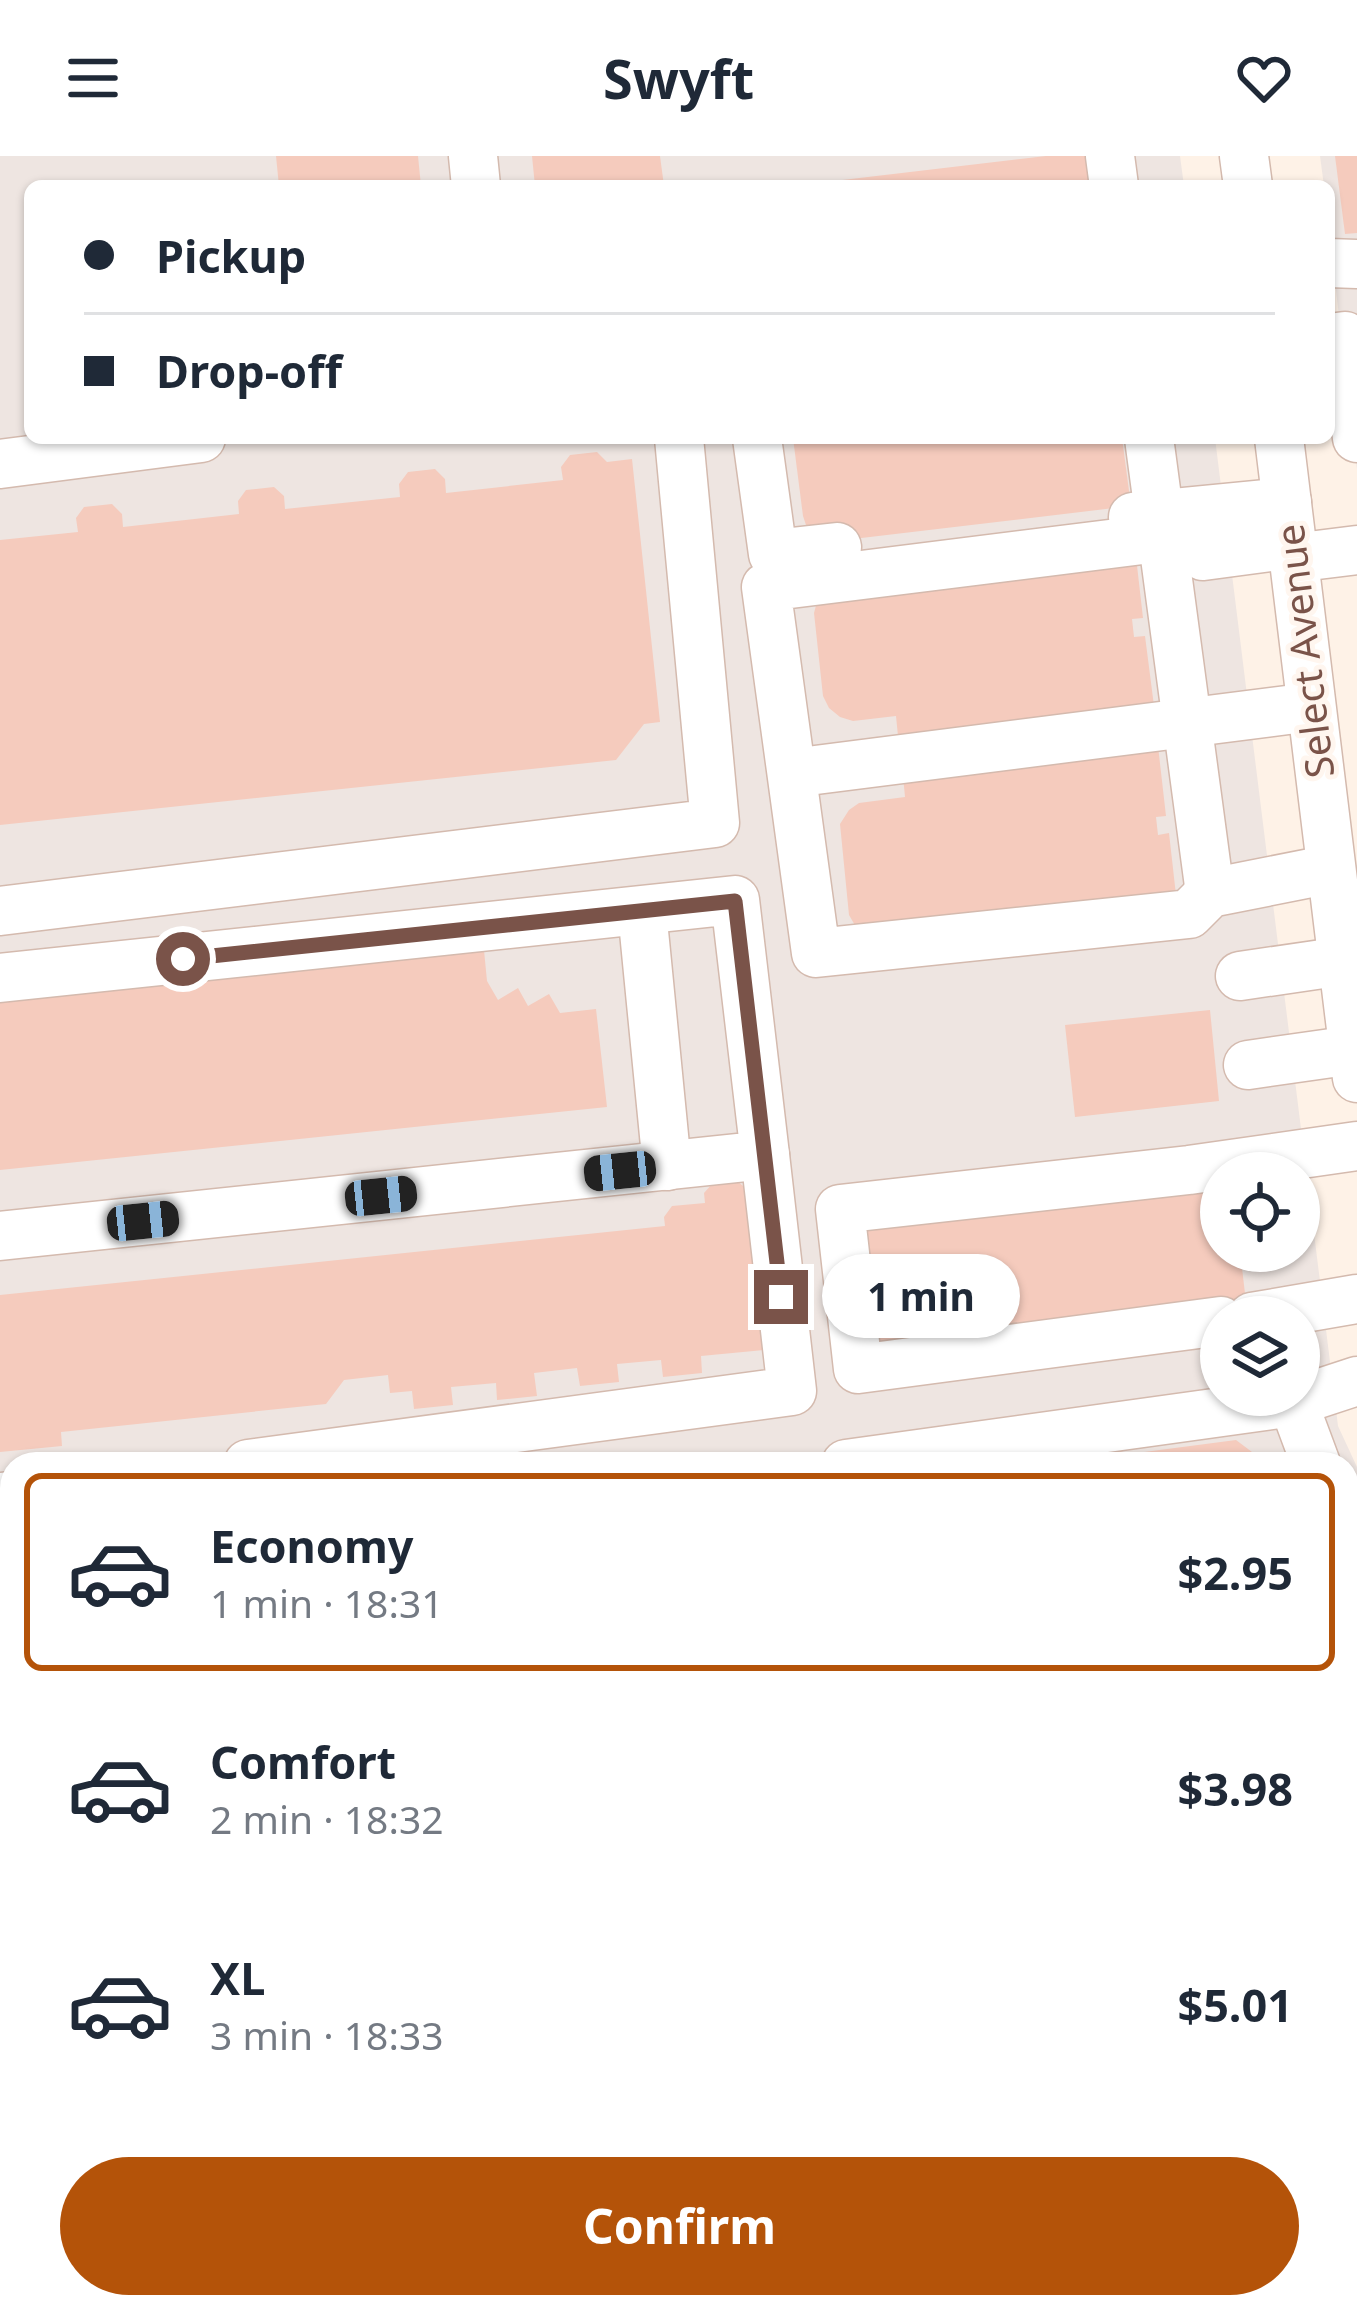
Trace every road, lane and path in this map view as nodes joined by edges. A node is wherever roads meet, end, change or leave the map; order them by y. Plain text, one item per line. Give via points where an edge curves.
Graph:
1 (1344, 335) edge
2 (1357, 440) edge
3 (155, 444) edge
4 (680, 444) edge
5 (758, 444) edge
6 (1150, 444) edge
7 (1279, 445) edge
8 (0, 464) edge
9 (1161, 526) junction
10 (1290, 535) junction
11 (1357, 550) edge
12 (1311, 707) junction
13 (1188, 723) junction
14 (791, 773) junction
15 (1331, 869) junction
16 (1210, 892) junction
17 (0, 911) edge
18 (642, 911) junction
19 (1342, 961) junction
20 (1240, 976) dead end
21 (0, 978) edge
22 (1355, 1064) edge
23 (1248, 1065) dead end
24 (1357, 1146) edge
25 (765, 1155) junction
26 (667, 1166) junction
27 (0, 1236) edge
28 (1357, 1299) edge
29 (1320, 1305) edge
30 (1200, 1324) edge
31 (1357, 1381) edge
32 (1320, 1393) edge
33 (1200, 1415) edge
34 (1298, 1416) edge
35 (337, 1452) edge
36 (933, 1452) edge
37 (1312, 1452) edge

1 - 2 street
3 - 8 street
4 - 17 street via 715,823
5 - 9 street via 773,554
6 - 9 street
7 - 10 street, Select Avenue
9 - 10 street via 1204,556
9 - 13 street
9 - 14 street via 766,587
10 - 11 street
10 - 12 street, Select Avenue
12 - 13 street
12 - 15 street, Select Avenue
13 - 14 street
13 - 16 street
14 - 16 street via 816,953 1189,914
15 - 16 street
15 - 19 street, Select Avenue
18 - 21 street
18 - 25 street via 735,901
18 - 26 street
19 - 20 street
19 - 22 street, Select Avenue
22 - 23 street
24 - 30 street via 840,1209 858,1369
25 - 26 street
25 - 35 street via 792,1391
26 - 27 street
28 - 29 street
31 - 32 street
33 - 36 street
34 - 37 street

